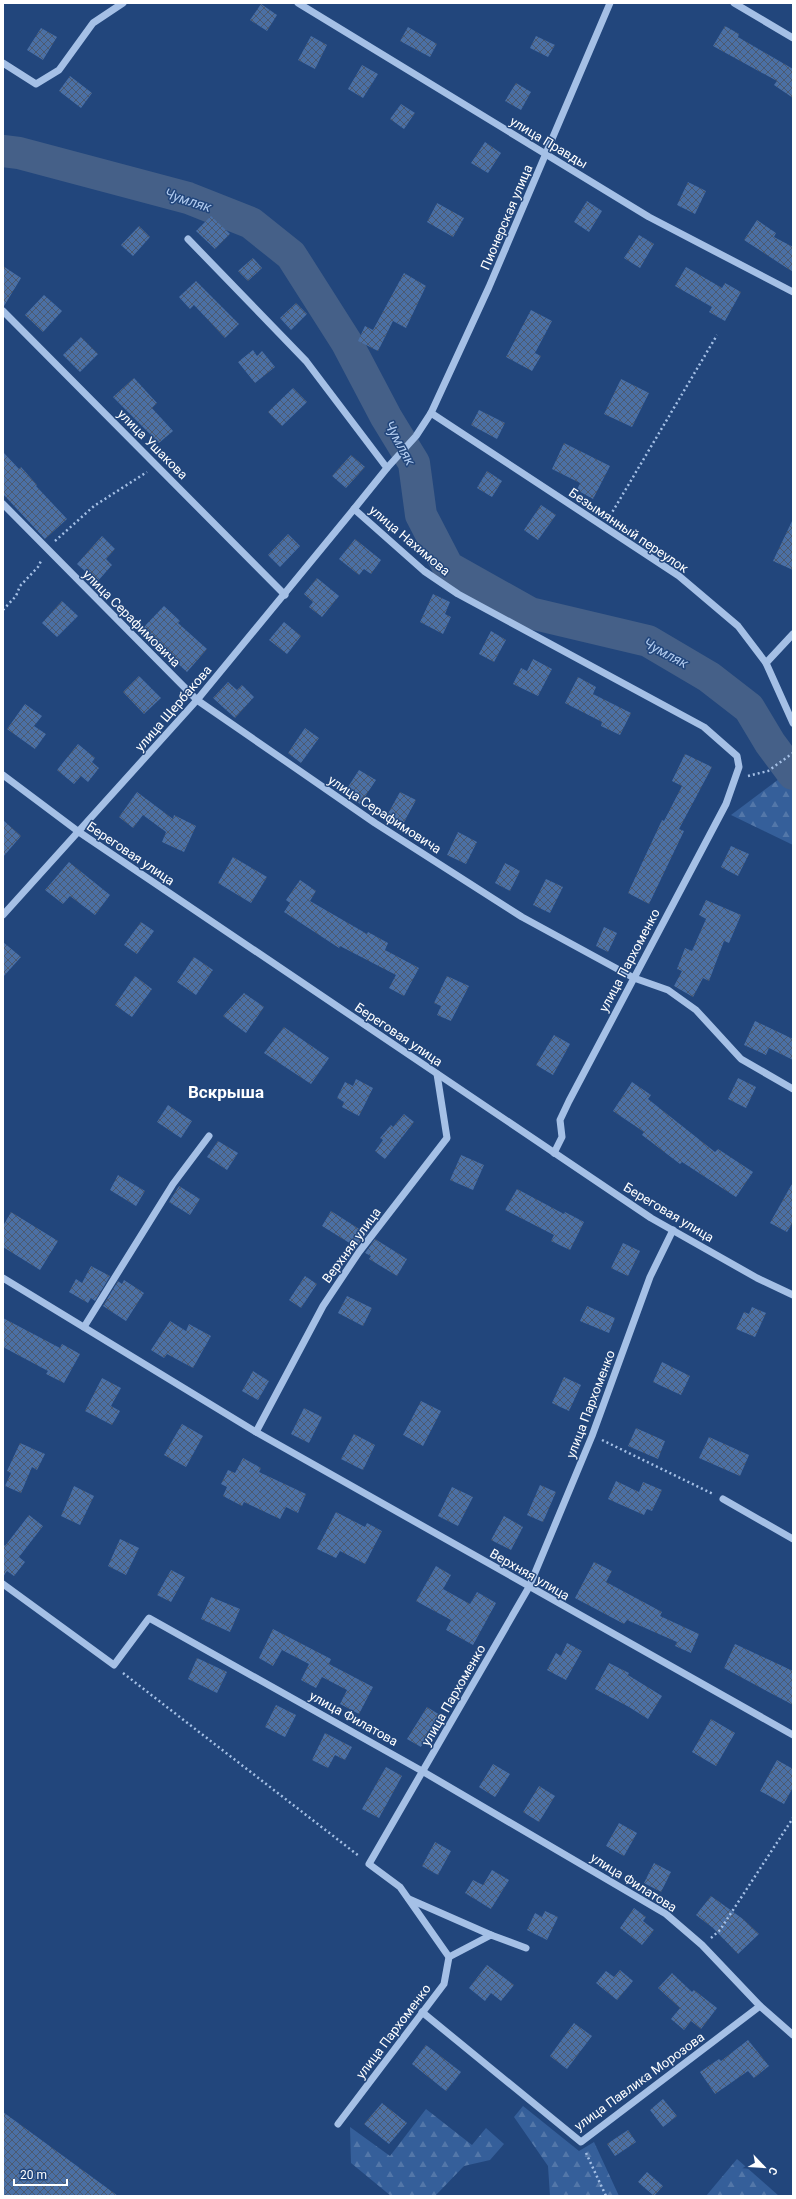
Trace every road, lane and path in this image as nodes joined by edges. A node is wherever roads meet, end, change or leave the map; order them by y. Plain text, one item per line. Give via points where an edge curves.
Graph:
1 (123, 3) edge
2 (298, 3) edge
3 (610, 3) edge
4 (734, 3) edge
5 (793, 38) edge
6 (3, 63) edge
7 (546, 154) junction
8 (188, 239) dead end
9 (793, 292) edge
10 (3, 311) edge
11 (717, 335) dead end
12 (430, 413) junction
13 (400, 454) joint
14 (158, 466) junction
15 (387, 468) junction
16 (3, 504) edge
17 (354, 509) junction
18 (603, 526) junction
19 (47, 548) junction
20 (285, 595) junction
21 (3, 610) edge
22 (793, 634) edge
23 (766, 663) junction
24 (197, 700) junction
25 (793, 723) edge
26 (793, 753) edge
27 (768, 771) dead end
28 (3, 775) edge
29 (734, 779) joint
30 (79, 832) junction
31 (3, 915) edge
32 (634, 978) junction
33 (437, 1074) junction
34 (793, 1089) edge
35 (209, 1136) dead end
36 (554, 1153) junction
37 (673, 1230) junction
38 (3, 1278) edge
39 (793, 1295) edge
40 (84, 1327) junction
41 (256, 1432) junction
42 (592, 1436) junction
43 (723, 1499) joint
44 (793, 1539) edge
45 (3, 1584) edge
46 (529, 1587) junction
47 (114, 1665) junction
48 (793, 1735) edge
49 (422, 1771) junction
50 (793, 1818) edge
51 (369, 1864) junction
52 (409, 1899) junction
53 (491, 1935) junction
54 (702, 1945) junction
55 (526, 1948) dead end
56 (449, 1957) junction
57 (760, 2006) junction
58 (422, 2012) junction
59 (793, 2035) edge
60 (338, 2124) dead end
61 (581, 2142) junction
62 (606, 2196) edge

1 - 6 street via 93,23 59,70 36,84
2 - 7 street, улица Правды
3 - 7 street, Пионерская улица
4 - 5 street
7 - 9 street, улица Правды via 650,217
7 - 12 street, Пионерская улица via 489,288
8 - 15 street via 306,361
10 - 14 street, улица Ушакова
11 - 18 path
12 - 13 street, Пионерская улица via 416,436
12 - 18 street, Безымянный переулок
13 - 15 street, улица Нахимова
14 - 19 path via 94,506
14 - 20 street, улица Ушакова
15 - 17 street, улица Нахимова
16 - 19 street, улица Серафимовича
17 - 20 street, улица Щербакова
17 - 29 street, улица Нахимова via 424,571 458,594 704,727 737,756 739,767
18 - 23 street, Безымянный переулок via 691,586 738,626
19 - 21 path via 38,567
19 - 24 street, улица Серафимовича
20 - 24 street, улица Щербакова
22 - 23 street
23 - 25 street, Безымянный переулок
24 - 30 street, улица Щербакова
24 - 32 street, улица Серафимовича via 375,823 522,917
26 - 27 path
28 - 30 street, Береговая улица
29 - 32 street, улица Пархоменко via 726,804
30 - 31 street, улица Щербакова
30 - 33 street, Береговая улица
32 - 34 street, улица Серафимовича via 668,990 696,1010 741,1059
32 - 36 street, улица Пархоменко via 560,1120 562,1137
33 - 36 street, Береговая улица
33 - 41 street, Верхняя улица via 446,1138 359,1252 323,1306
35 - 40 street via 173,1184
36 - 37 street, Береговая улица
37 - 39 street, Береговая улица via 757,1278
37 - 42 street, улица Пархоменко via 650,1277
38 - 40 street, Верхняя улица
40 - 41 street, Верхняя улица
41 - 46 street, Верхняя улица
42 - 43 path
42 - 46 street, улица Пархоменко
43 - 44 street
45 - 47 street
46 - 48 street, Верхняя улица
46 - 49 street, улица Пархоменко
47 - 49 street, улица Филатова via 149,1618
47 - 51 path
49 - 51 street, улица Пархоменко
49 - 54 street, улица Филатова via 666,1914
50 - 54 path via 720,1930
51 - 52 street via 400,1886
52 - 53 street
52 - 56 street
53 - 55 street
53 - 56 street
54 - 57 street, улица Филатова
56 - 58 street, улица Пархоменко via 444,1984
57 - 59 street, улица Филатова
57 - 61 street, улица Павлика Морозова
58 - 60 street, улица Пархоменко
58 - 61 street, улица Павлика Морозова
61 - 62 path

